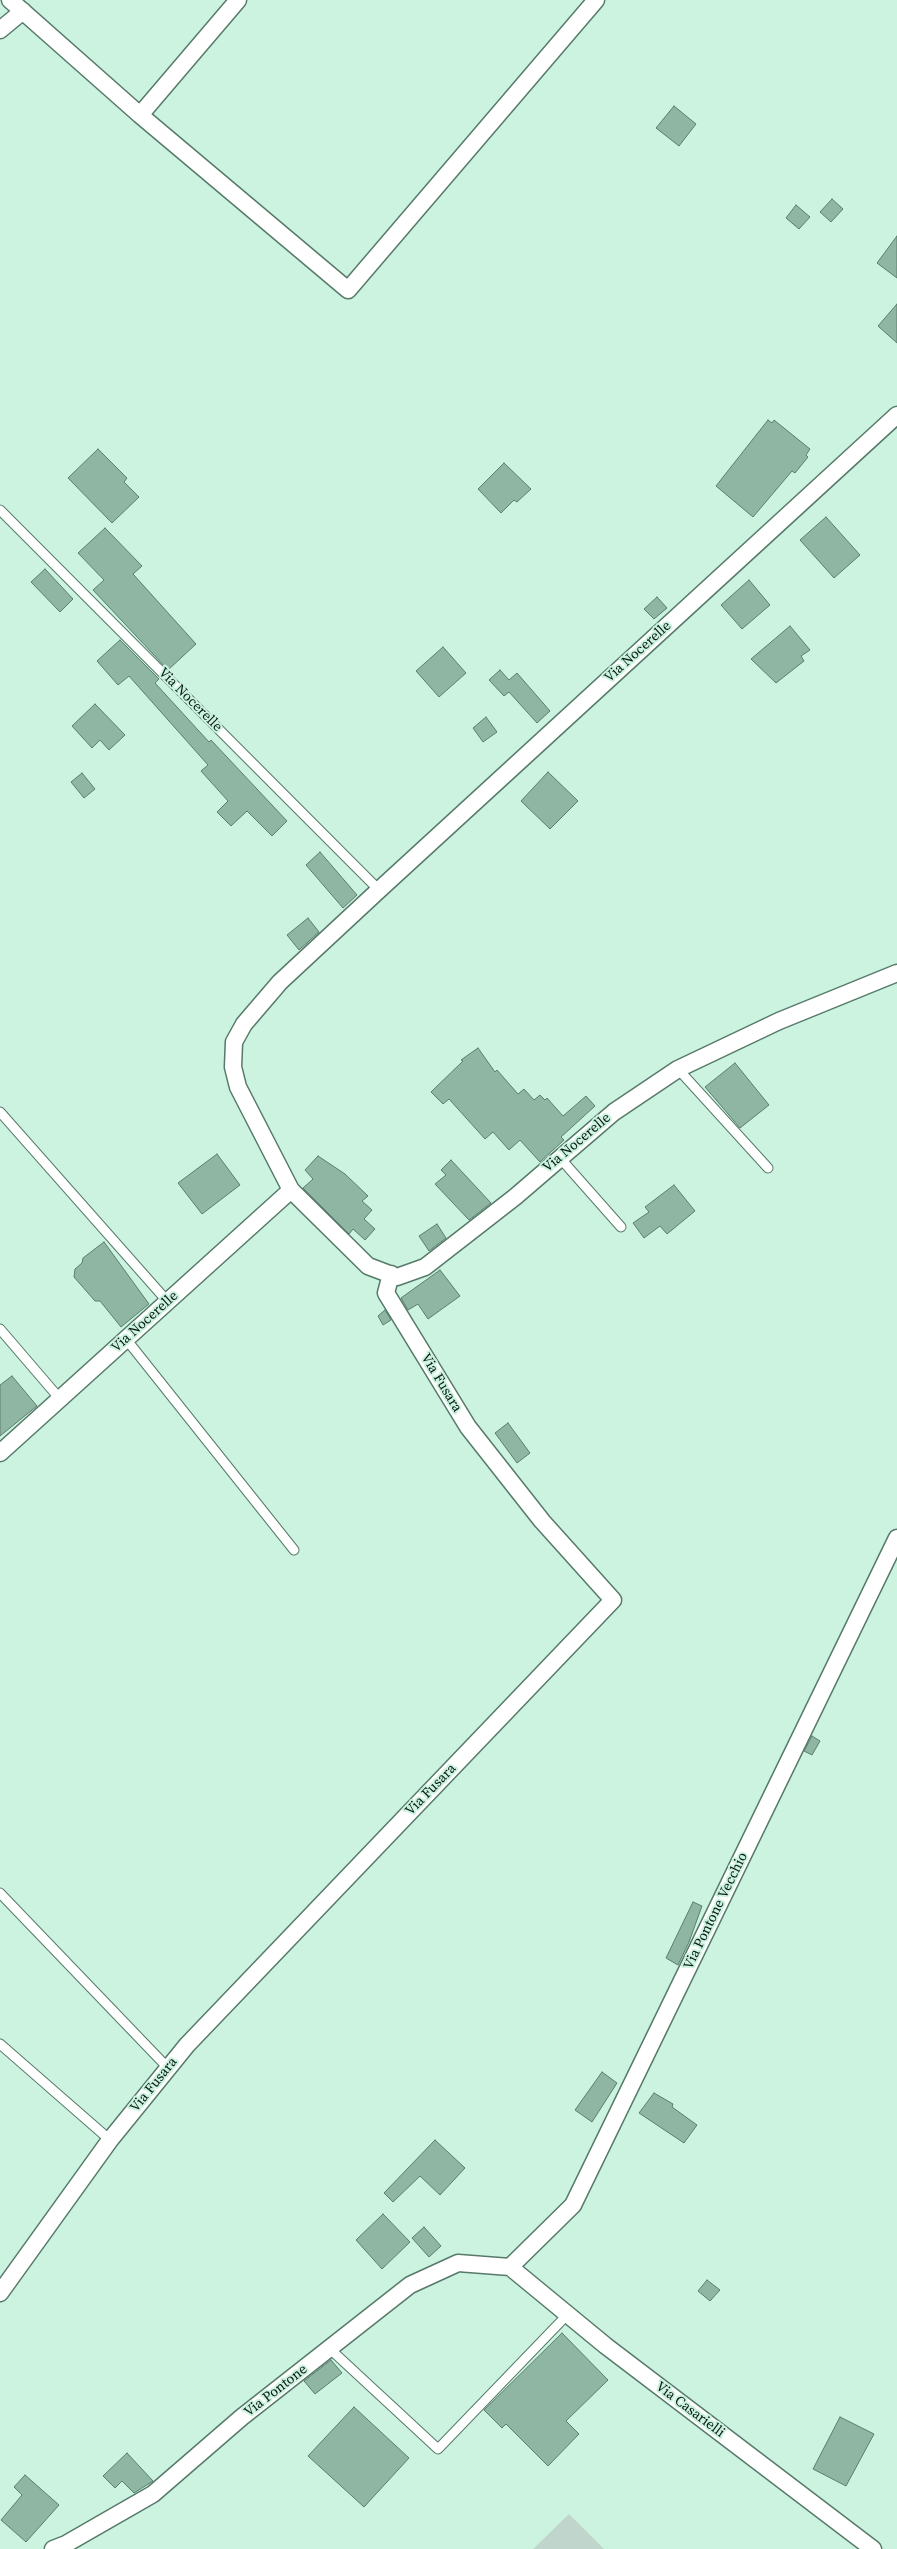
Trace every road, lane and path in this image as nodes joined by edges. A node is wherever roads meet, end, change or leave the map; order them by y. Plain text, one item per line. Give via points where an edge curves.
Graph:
1 (10, 0) edge
2 (238, 0) edge
3 (596, 0) edge
4 (22, 11) junction
5 (0, 30) edge
6 (140, 115) junction
7 (897, 415) edge
8 (0, 510) edge
9 (379, 890) junction
10 (897, 973) edge
11 (678, 1069) junction
12 (0, 1112) edge
13 (560, 1158) junction
14 (768, 1168) dead end
15 (291, 1190) junction
16 (621, 1227) dead end
17 (391, 1274) junction
18 (168, 1302) junction
19 (0, 1329) edge
20 (126, 1339) junction
21 (60, 1399) junction
22 (0, 1453) edge
23 (897, 1538) edge
24 (294, 1550) dead end
25 (0, 1893) edge
26 (0, 2044) edge
27 (168, 2068) junction
28 (110, 2140) junction
29 (510, 2266) junction
30 (0, 2293) edge
31 (568, 2314) junction
32 (329, 2348) junction
33 (53, 2549) edge
34 (873, 2549) edge

1 - 4 street
2 - 6 street
3 - 6 street via 348,290
4 - 5 street
4 - 6 street
7 - 9 street, Via Nocerelle
8 - 9 lane, Via Nocerelle
9 - 15 street, Via Nocerelle via 280,982 244,1024 234,1042 232,1067 238,1087
10 - 11 street, Via Nocerelle via 779,1021
11 - 13 street, Via Nocerelle via 614,1112
11 - 14 lane
12 - 18 lane
13 - 16 lane
13 - 17 street, Via Nocerelle via 425,1267 397,1277
15 - 17 street, Via Nocerelle via 368,1266
15 - 18 street, Via Nocerelle
17 - 27 street, Via Fusara via 386,1292 468,1427 542,1521 613,1600
18 - 20 street, Via Nocerelle
19 - 21 lane
20 - 21 street, Via Nocerelle
20 - 24 lane
21 - 22 street, Via Nocerelle
23 - 29 street, Via Pontone Vecchio via 573,2205
25 - 27 lane
26 - 28 lane
27 - 28 street, Via Fusara
28 - 30 street, Via Fusara
29 - 31 street, Via Casarielli
29 - 32 street, Via Pontone via 458,2263 410,2285
31 - 32 lane via 438,2449
31 - 34 street, Via Casarielli
32 - 33 street, Via Pontone via 153,2494

